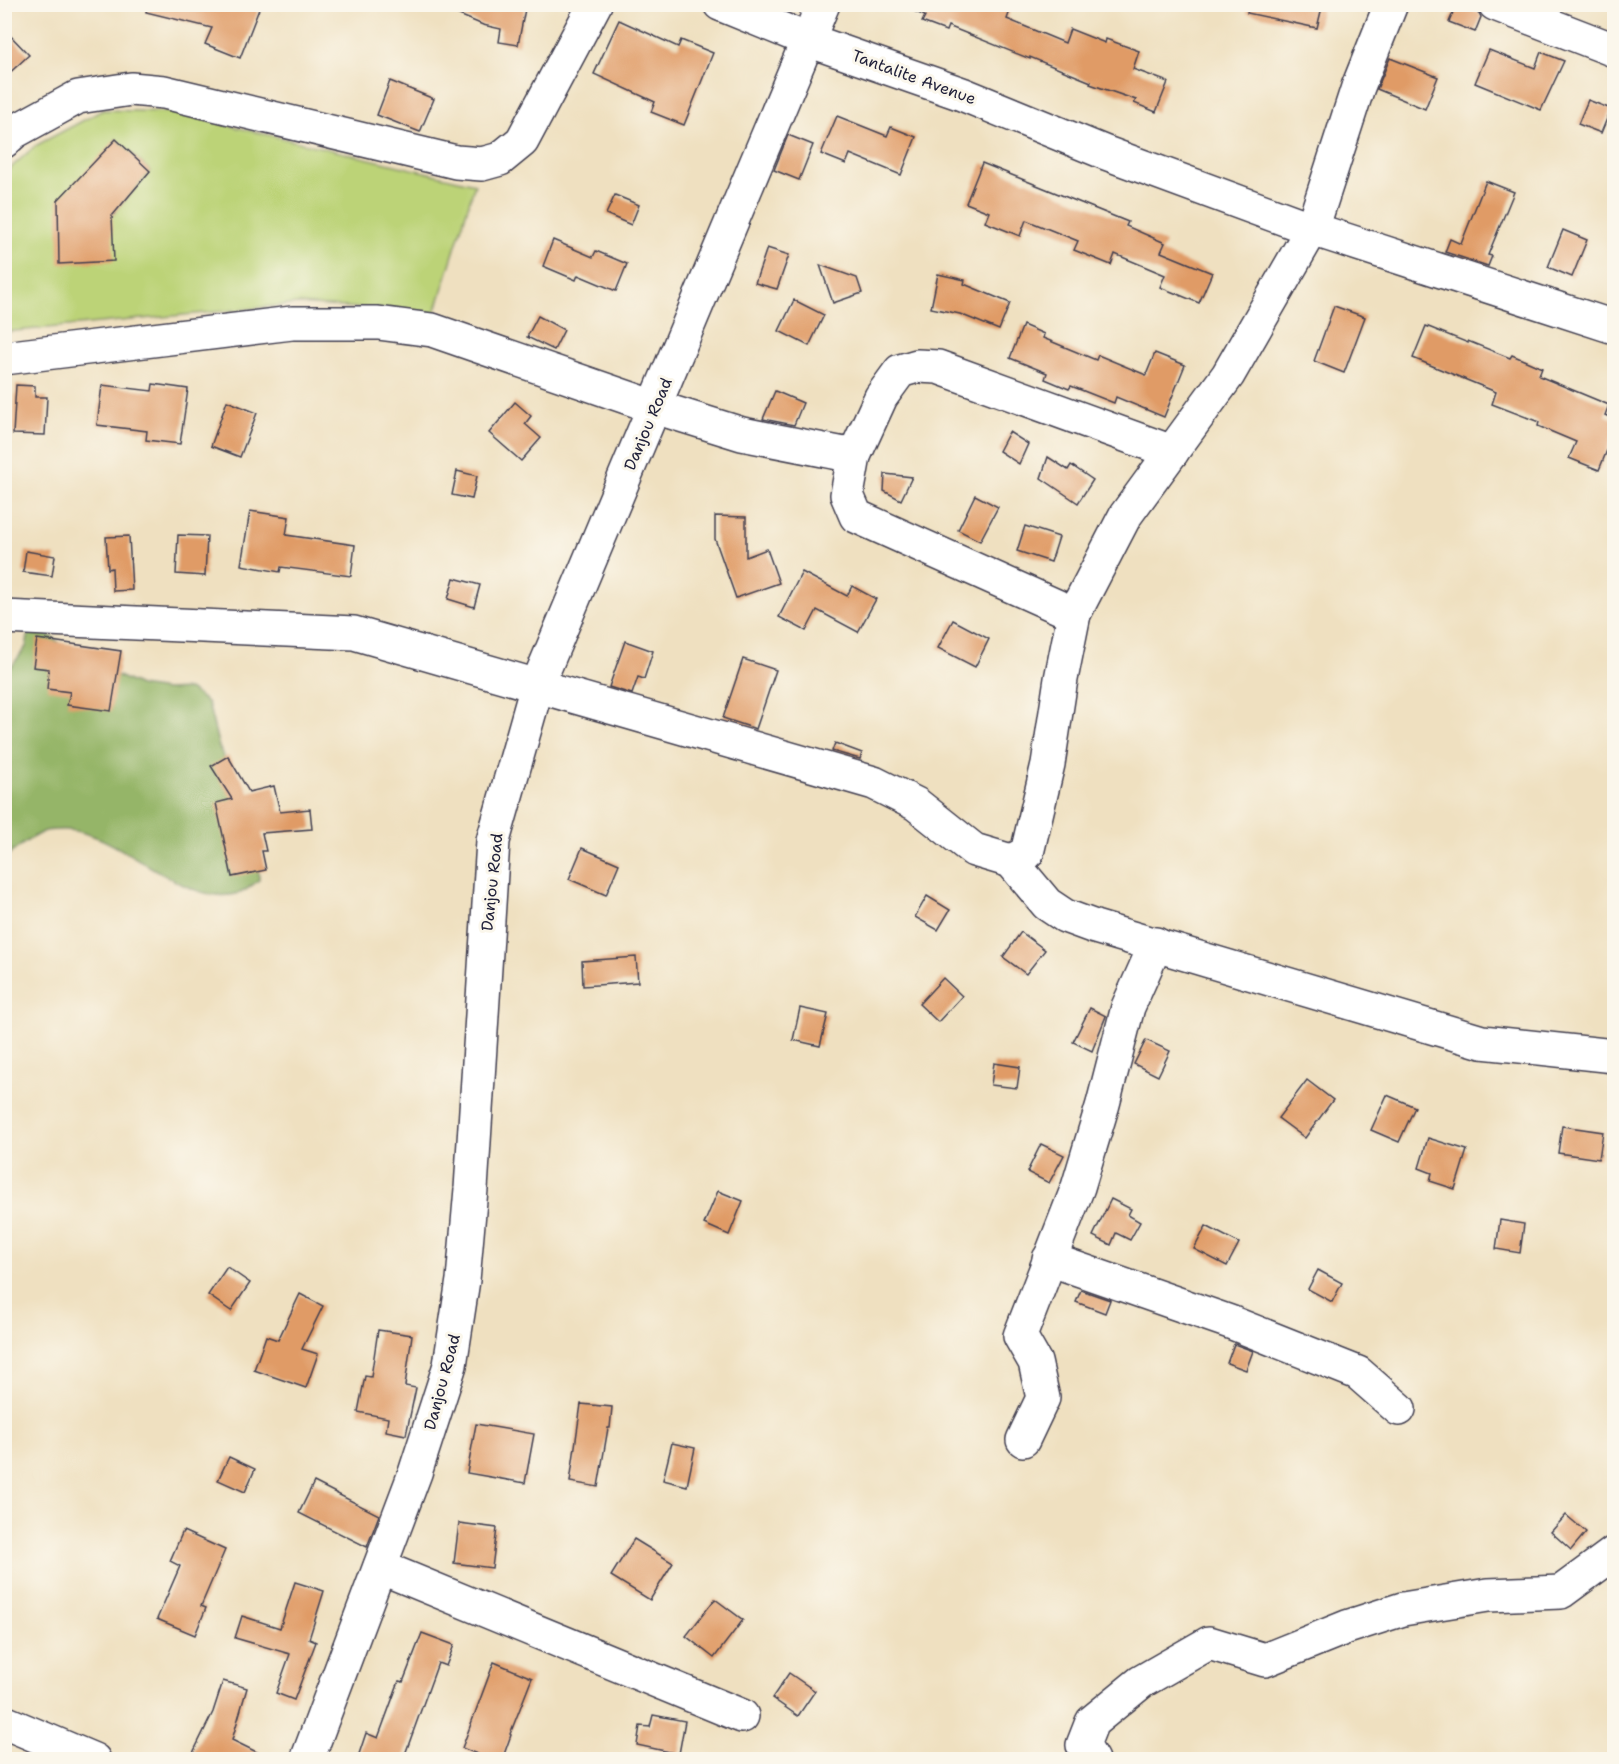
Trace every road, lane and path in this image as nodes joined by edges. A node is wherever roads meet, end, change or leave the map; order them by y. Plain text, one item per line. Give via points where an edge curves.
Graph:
1 (595, 4) edge
2 (720, 4) edge
3 (823, 4) edge
4 (1391, 4) edge
5 (1495, 4) edge
6 (808, 40) junction
7 (1614, 50) edge
8 (4, 141) edge
9 (1312, 229) junction
10 (1614, 327) edge
11 (4, 358) edge
12 (655, 407) junction
13 (1172, 452) junction
14 (854, 456) junction
15 (1074, 615) junction
16 (4, 617) edge
17 (537, 686) junction
18 (1011, 861) junction
19 (1156, 944) junction
20 (1614, 1056) edge
21 (1050, 1259) junction
22 (1399, 1409) dead end
23 (1023, 1440) dead end
24 (1614, 1553) edge
25 (380, 1567) junction
26 (742, 1716) dead end
27 (4, 1722) edge
28 (94, 1760) edge
29 (308, 1760) edge
30 (1092, 1760) edge

1 - 8 street via 522,141 500,159 483,164 456,162 164,92 131,89 78,97
2 - 6 street, Tantalite Avenue
3 - 6 street, Danjou Road
4 - 9 street via 1358,87
5 - 7 street
6 - 9 street, Tantalite Avenue via 962,94 1106,153
6 - 12 street, Danjou Road
9 - 10 street, Tantalite Avenue
9 - 13 street via 1228,375
11 - 12 street via 292,323 378,322 432,330
12 - 14 street via 742,434
12 - 17 street, Danjou Road
13 - 14 street via 938,368 917,366 900,371 881,397
13 - 15 street via 1125,516
14 - 15 street via 847,495 855,516
15 - 18 street via 1048,764 1027,852
16 - 17 street via 354,633
17 - 18 street via 874,783 916,804 974,850
17 - 25 street, Danjou Road via 493,841 471,1190 450,1365
18 - 19 street via 1047,904 1065,916
19 - 20 street via 1482,1042
19 - 21 street via 1128,1007 1078,1187
21 - 22 street via 1358,1372
21 - 23 street via 1020,1336 1035,1362 1043,1398
24 - 30 street via 1561,1592 1488,1595 1403,1609 1265,1660 1209,1643 1141,1682 1092,1722 1083,1745
25 - 26 street
25 - 29 street, Danjou Road
27 - 28 street

